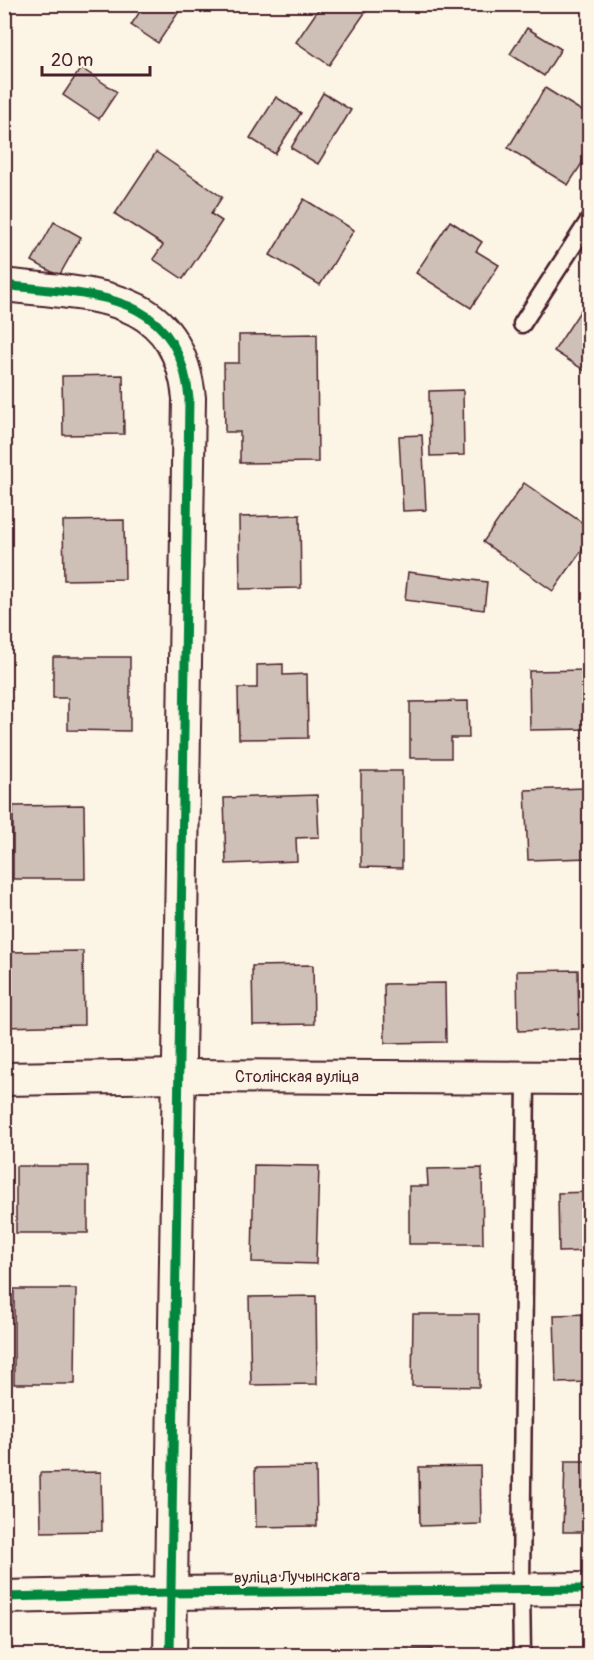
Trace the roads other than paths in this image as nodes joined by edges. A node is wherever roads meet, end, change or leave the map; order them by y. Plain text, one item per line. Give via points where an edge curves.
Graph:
1 (590, 219) edge
2 (4, 285) edge
3 (522, 324) dead end
4 (180, 1076) junction
5 (526, 1077) junction
6 (590, 1078) edge
7 (4, 1080) edge
8 (520, 1588) junction
9 (590, 1589) edge
10 (170, 1593) junction
11 (4, 1597) edge
12 (170, 1656) edge
13 (522, 1656) edge

1 - 3 lane
2 - 4 street via 102,298 144,313 172,340 187,379
4 - 5 street, Столінская вуліца
4 - 7 street, Столінская вуліца
4 - 10 street
5 - 6 street, Столінская вуліца
5 - 8 lane
8 - 9 street, вуліца Лучынскага
8 - 10 street, вуліца Лучынскага
8 - 13 lane
10 - 11 street, вуліца Лучынскага
10 - 12 street

